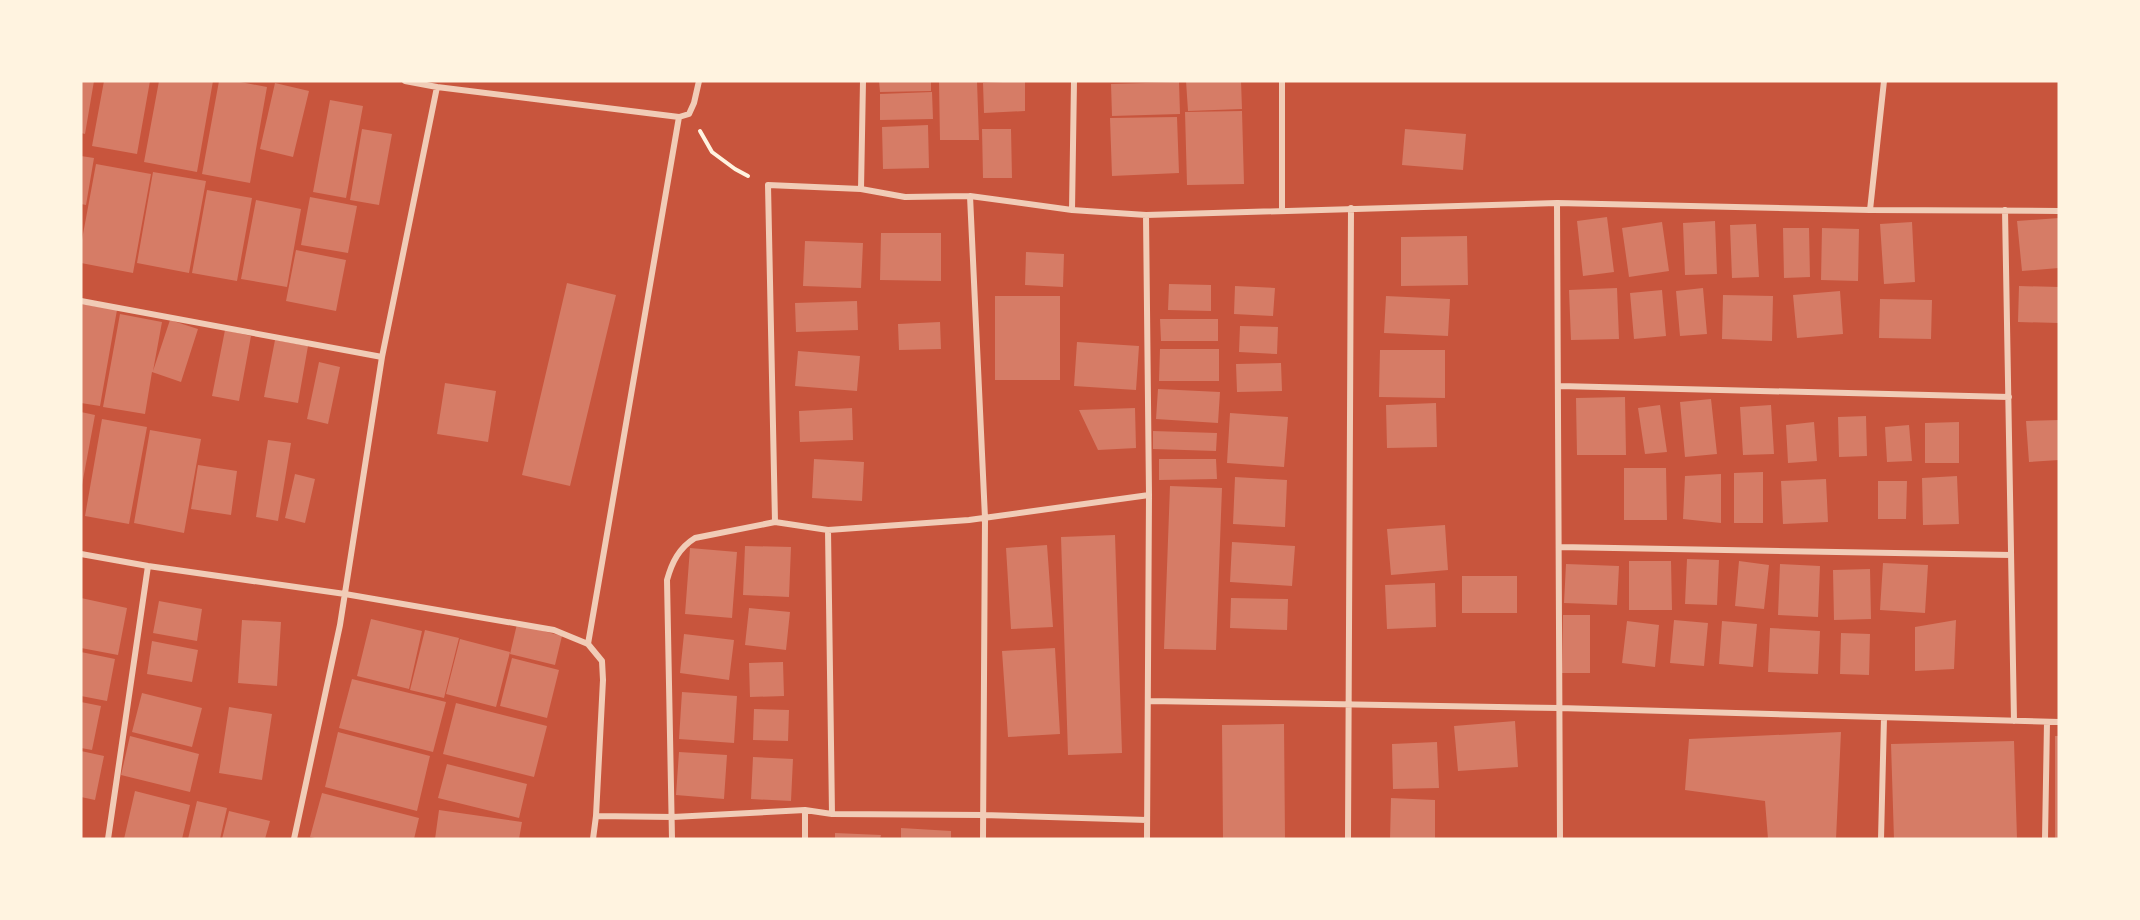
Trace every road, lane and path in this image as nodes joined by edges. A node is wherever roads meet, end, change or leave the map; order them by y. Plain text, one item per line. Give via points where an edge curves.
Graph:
1 (405, 81) edge
2 (699, 81) edge
3 (863, 81) edge
4 (1074, 81) edge
5 (1282, 81) edge
6 (1884, 81) edge
7 (437, 87) junction
8 (689, 114) junction
9 (679, 117) junction
10 (768, 185) junction
11 (861, 189) junction
12 (970, 196) junction
13 (1557, 203) junction
14 (1351, 208) junction
15 (1072, 210) junction
16 (1282, 210) junction
17 (1870, 210) junction
18 (2006, 210) junction
19 (2059, 211) edge
20 (1146, 215) junction
21 (81, 301) edge
22 (382, 357) junction
23 (1559, 386) junction
24 (2009, 397) junction
25 (1149, 495) junction
26 (985, 518) junction
27 (775, 522) junction
28 (828, 530) junction
29 (1559, 547) junction
30 (81, 554) edge
31 (2011, 555) junction
32 (148, 566) junction
33 (345, 594) junction
34 (588, 644) junction
35 (1149, 701) junction
36 (1348, 704) junction
37 (1559, 708) junction
38 (1884, 717) junction
39 (2014, 721) junction
40 (2047, 722) junction
41 (2059, 722) edge
42 (805, 810) junction
43 (832, 814) junction
44 (983, 815) junction
45 (596, 816) junction
46 (673, 817) junction
47 (1147, 820) junction
48 (108, 839) edge
49 (294, 839) edge
50 (593, 839) edge
51 (672, 839) edge
52 (805, 839) edge
53 (982, 839) edge
54 (1147, 839) edge
55 (1348, 839) edge
56 (1560, 839) edge
57 (1881, 839) edge
58 (2045, 839) edge

1 - 7 street
2 - 8 street
3 - 11 street
4 - 15 street
5 - 16 street
6 - 17 street
7 - 9 street
7 - 22 street
8 - 9 street
8 - 10 path via 712,152
9 - 34 street
10 - 11 street
10 - 27 street
11 - 12 street via 905,197
12 - 15 street
12 - 26 street
13 - 14 street
13 - 17 street
13 - 23 street
14 - 16 street
14 - 36 street
15 - 20 street
16 - 20 street
17 - 18 street
18 - 19 street
18 - 24 street
20 - 25 street
21 - 22 street
22 - 33 street
23 - 24 street
23 - 29 street
24 - 31 street
25 - 26 street
25 - 35 street
26 - 28 street
26 - 44 street
27 - 28 street
27 - 46 street via 695,538 685,544 672,563 667,580
28 - 43 street
29 - 31 street
29 - 37 street
30 - 32 street
31 - 39 street
32 - 33 street
32 - 48 street
33 - 34 street via 554,630
33 - 49 street
34 - 45 street via 602,661 603,680
35 - 36 street
35 - 47 street
36 - 37 street
36 - 55 street
37 - 38 street
37 - 56 street
38 - 39 street
38 - 57 street
39 - 40 street
40 - 41 street
40 - 58 street
42 - 43 street
42 - 46 street
42 - 52 street
43 - 44 street
44 - 47 street
44 - 53 street
45 - 46 street
45 - 50 street
46 - 51 street
47 - 54 street

